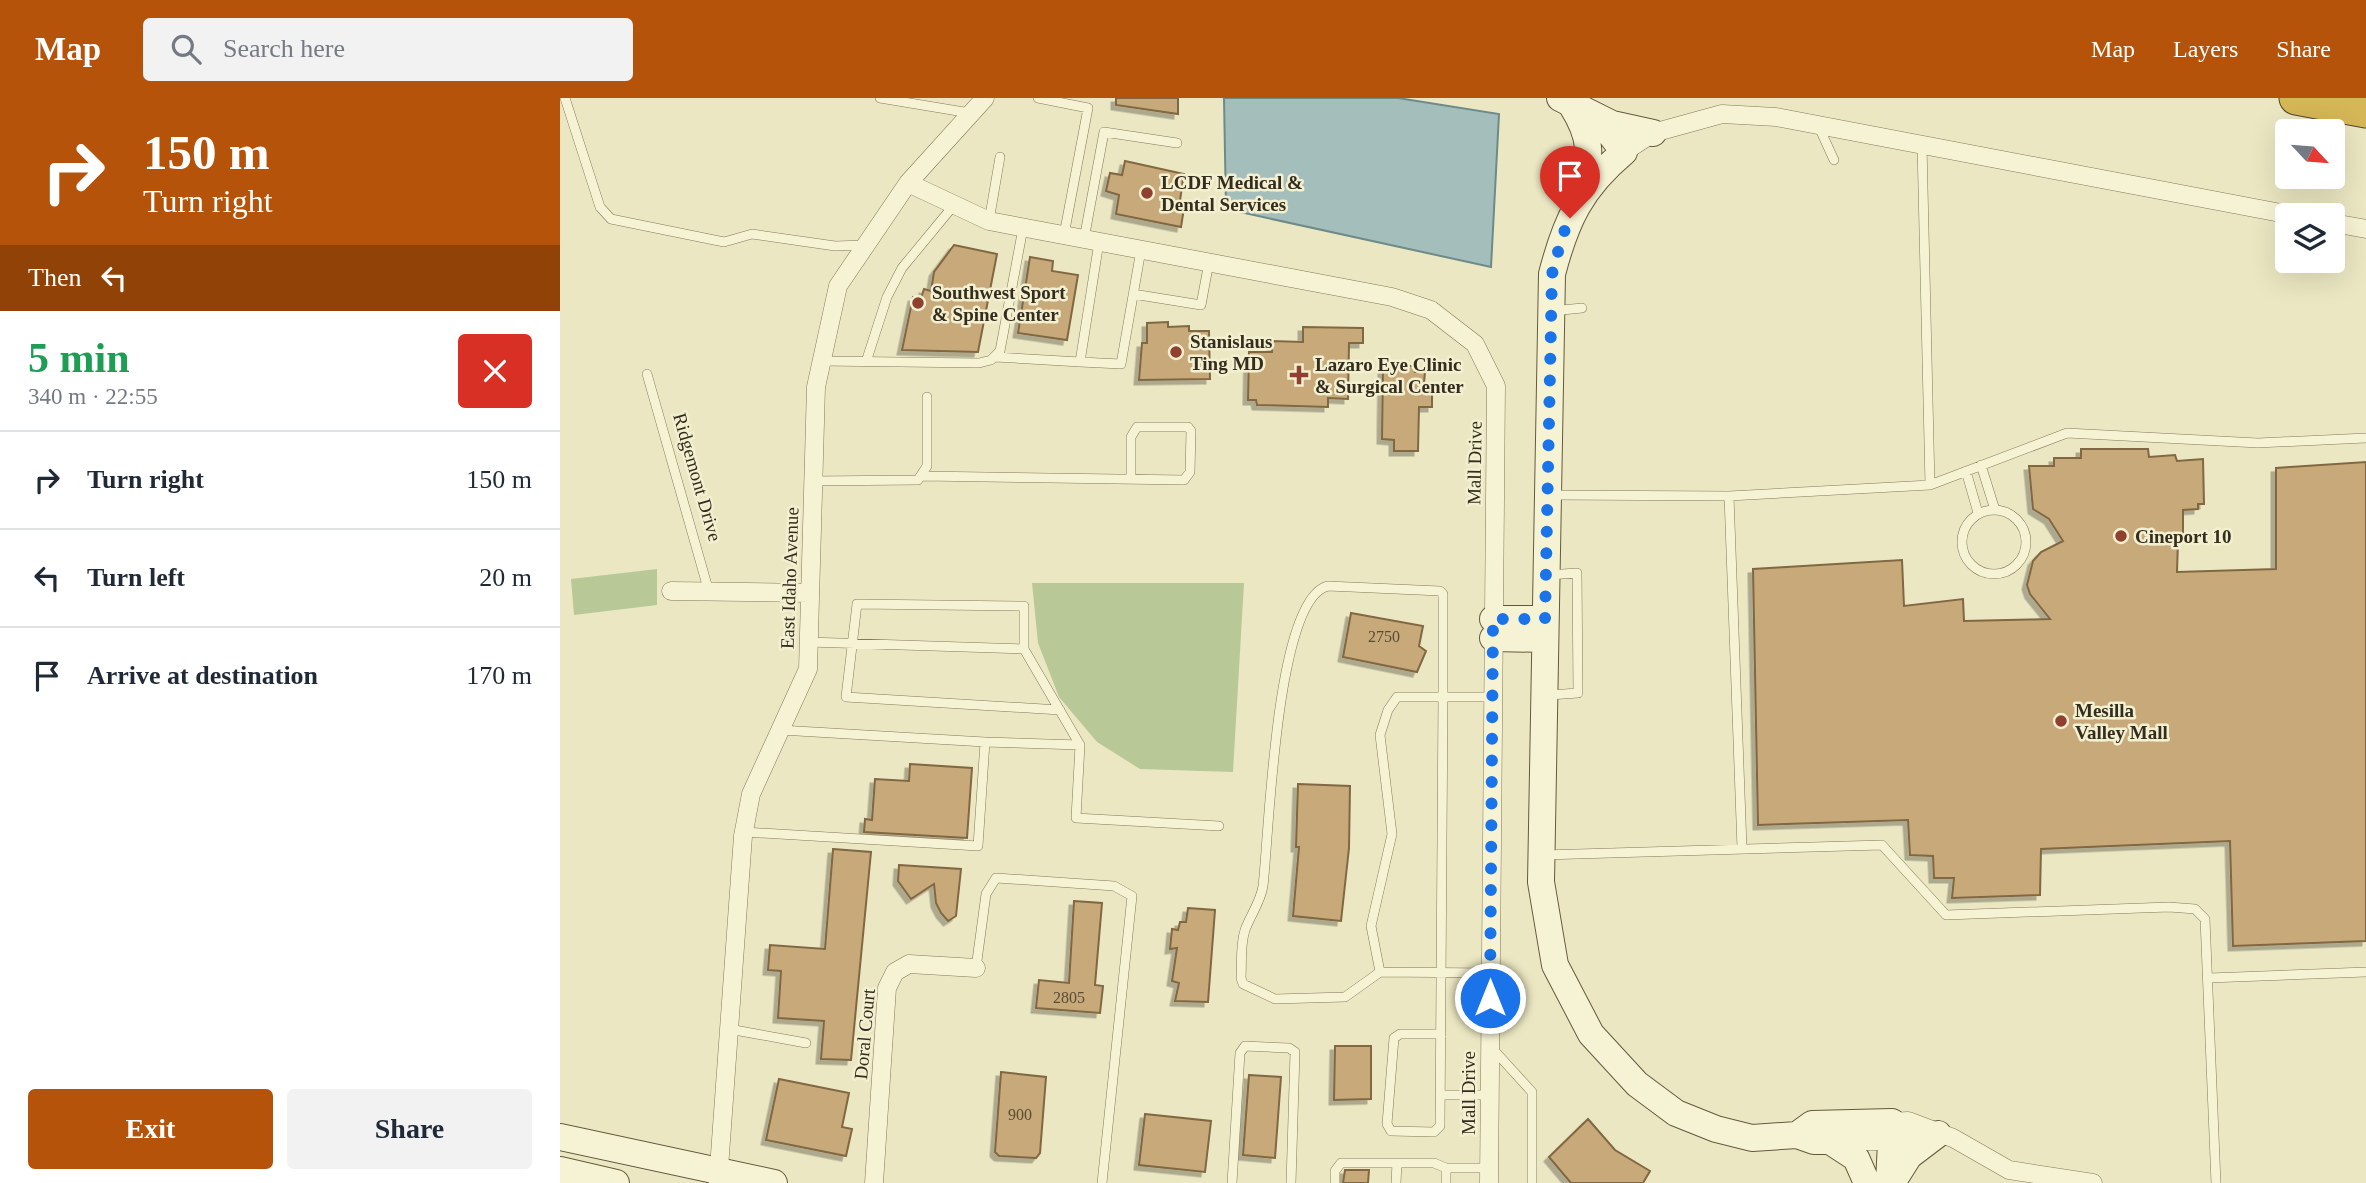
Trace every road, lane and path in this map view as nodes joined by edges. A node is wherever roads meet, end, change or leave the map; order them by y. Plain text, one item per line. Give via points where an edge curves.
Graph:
1 (565, 98) edge
2 (880, 98) edge
3 (985, 98) edge
4 (1038, 98) edge
5 (2296, 98) edge
6 (1566, 102) edge
7 (2366, 111) edge
8 (972, 113) junction
9 (1592, 124) junction
10 (1818, 125) junction
11 (1653, 133) junction
12 (1177, 143) dead end
13 (1922, 145) junction
14 (1619, 156) junction
15 (1000, 157) dead end
16 (1834, 160) dead end
17 (1076, 171) junction
18 (1096, 174) junction
19 (908, 183) junction
20 (1579, 199) junction
21 (954, 205) junction
22 (2275, 212) edge
23 (989, 221) junction
24 (2345, 225) edge
25 (1023, 228) junction
26 (2366, 229) edge
27 (1064, 235) junction
28 (1091, 241) junction
29 (866, 245) junction
30 (1141, 250) junction
31 (1209, 262) junction
32 (1133, 294) junction
33 (1582, 308) dead end
34 (1550, 312) junction
35 (995, 357) junction
36 (822, 361) junction
37 (866, 362) junction
38 (1080, 362) junction
39 (647, 374) dead end
40 (927, 397) dead end
41 (2366, 438) edge
42 (1981, 465) junction
43 (1966, 471) junction
44 (923, 476) junction
45 (1131, 479) junction
46 (813, 481) junction
47 (1930, 485) junction
48 (1547, 495) junction
49 (1729, 496) junction
50 (1995, 510) junction
51 (1978, 513) junction
52 (1546, 576) junction
53 (671, 592) dead end
54 (709, 592) junction
55 (809, 593) junction
56 (1493, 629) junction
57 (1545, 629) junction
58 (808, 642) junction
59 (853, 643) junction
60 (1024, 649) junction
61 (1544, 695) junction
62 (1443, 696) junction
63 (1492, 697) junction
64 (1060, 710) junction
65 (780, 730) junction
66 (985, 742) junction
67 (1080, 745) junction
68 (1219, 826) dead end
69 (744, 832) junction
70 (1742, 848) junction
71 (1541, 855) junction
72 (976, 968) joint
73 (1380, 972) junction
74 (2366, 972) edge
75 (1441, 973) junction
76 (1490, 973) junction
77 (2209, 978) junction
78 (729, 1029) junction
79 (1441, 1034) junction
80 (806, 1043) dead end
81 (1490, 1046) junction
82 (1440, 1095) junction
83 (1489, 1095) junction
84 (1881, 1132) junction
85 (1938, 1134) junction
86 (1797, 1135) junction
87 (560, 1137) edge
88 (1830, 1141) junction
89 (1396, 1163) junction
90 (1446, 1168) junction
91 (560, 1170) edge
92 (1489, 1175) edge
93 (719, 1177) edge
94 (617, 1183) edge
95 (774, 1183) edge
96 (874, 1183) edge
97 (1102, 1183) edge
98 (1233, 1183) edge
99 (1291, 1183) edge
100 (1335, 1183) edge
101 (1396, 1183) edge
102 (1446, 1183) edge
103 (1532, 1183) edge
104 (1868, 1183) edge
105 (1890, 1183) edge
106 (2093, 1183) edge
107 (2216, 1183) edge

1 - 29 lane via 600,207 611,219 724,242 752,234 835,246
2 - 8 lane
3 - 8 street, East Idaho Avenue
4 - 17 lane via 1088,108
5 - 7 highway
6 - 9 street
8 - 19 street, East Idaho Avenue
9 - 11 street
9 - 14 street
9 - 20 street via 1589,163
10 - 11 street via 1722,114
10 - 13 street
10 - 16 lane
11 - 14 street
12 - 18 lane via 1104,132
13 - 22 street
13 - 47 lane
14 - 20 street
15 - 23 lane
17 - 18 lane
17 - 27 lane
18 - 28 lane
19 - 21 street, Mall Drive
19 - 29 street, East Idaho Avenue
20 - 34 street via 1555,261
21 - 23 street, Mall Drive
21 - 37 lane via 902,268 887,297
23 - 25 street, Mall Drive
24 - 26 street
25 - 27 street, Mall Drive
25 - 35 lane via 1000,351
27 - 28 street, Mall Drive
28 - 30 street, Mall Drive
28 - 38 lane
29 - 36 street, East Idaho Avenue via 838,286
30 - 31 street, Mall Drive
30 - 32 lane
31 - 32 lane via 1201,305
31 - 56 street, Mall Drive via 1392,297 1431,310 1475,344 1496,386
32 - 38 lane via 1121,365
33 - 34 lane
34 - 48 street
35 - 37 lane via 984,363
35 - 38 lane
36 - 37 lane
36 - 46 street, East Idaho Avenue via 816,387
39 - 54 lane, Ridgemont Drive
40 - 44 lane
41 - 42 lane via 2258,443 2067,433
42 - 43 lane
42 - 50 lane
43 - 47 lane
43 - 51 lane
44 - 45 lane
44 - 46 lane via 913,481
45 - 45 lane via 1188,477 1188,427 1137,427 1131,436
46 - 55 street, East Idaho Avenue
47 - 49 lane
48 - 49 lane
48 - 52 street
49 - 70 lane
50 - 51 lane
50 - 51 lane via 2018,520 2026,540 2019,561 2002,573 1982,571 1966,558 1962,538
52 - 57 street
52 - 61 lane via 1577,573 1578,693
53 - 54 street
54 - 55 street
55 - 58 street, East Idaho Avenue
56 - 57 street
56 - 63 street, Mall Drive
57 - 61 street
58 - 59 lane
58 - 65 street, East Idaho Avenue via 807,669
59 - 60 lane
59 - 60 lane via 857,604 1024,606
59 - 64 lane via 846,697
60 - 64 lane
61 - 71 street
62 - 63 lane
62 - 73 lane via 1397,697 1381,735 1392,834 1371,926
62 - 73 lane via 1440,591 1328,586 1317,591 1297,629 1281,689 1262,890 1242,940 1241,978 1243,984 1275,999 1345,997
62 - 75 lane
63 - 76 street, Mall Drive
64 - 67 lane
65 - 66 lane
65 - 69 street, East Idaho Avenue via 751,794
66 - 67 lane
66 - 69 lane via 978,846
67 - 68 lane via 1076,818
69 - 78 street, East Idaho Avenue
70 - 71 lane
70 - 77 lane via 1882,845 1946,915 2169,906 2195,909 2206,919
71 - 86 street via 1555,965 1591,1034 1637,1084 1676,1114 1752,1138
72 - 96 street, Doral Court via 909,964 895,972 887,988
72 - 97 lane via 986,894 996,878 1115,886 1132,896
73 - 75 lane
74 - 77 lane
75 - 76 lane
75 - 79 lane
76 - 81 street, Mall Drive
77 - 107 lane
78 - 80 lane
78 - 93 street, East Idaho Avenue
79 - 82 lane
79 - 82 lane via 1394,1038 1387,1128 1438,1130
81 - 83 street, Mall Drive
81 - 103 lane via 1532,1092
82 - 83 lane
83 - 92 street, Mall Drive
84 - 85 street
84 - 86 street via 1812,1124
84 - 88 street
84 - 104 street
84 - 105 street
85 - 105 street via 1909,1156
85 - 106 street via 1972,1147 2009,1170
86 - 88 street
87 - 93 street
88 - 104 street via 1856,1158
89 - 90 lane via 1434,1163
89 - 100 lane via 1341,1163
89 - 101 lane
90 - 92 lane
90 - 102 lane
91 - 94 street
93 - 95 street
98 - 99 lane via 1240,1053 1245,1046 1295,1052

